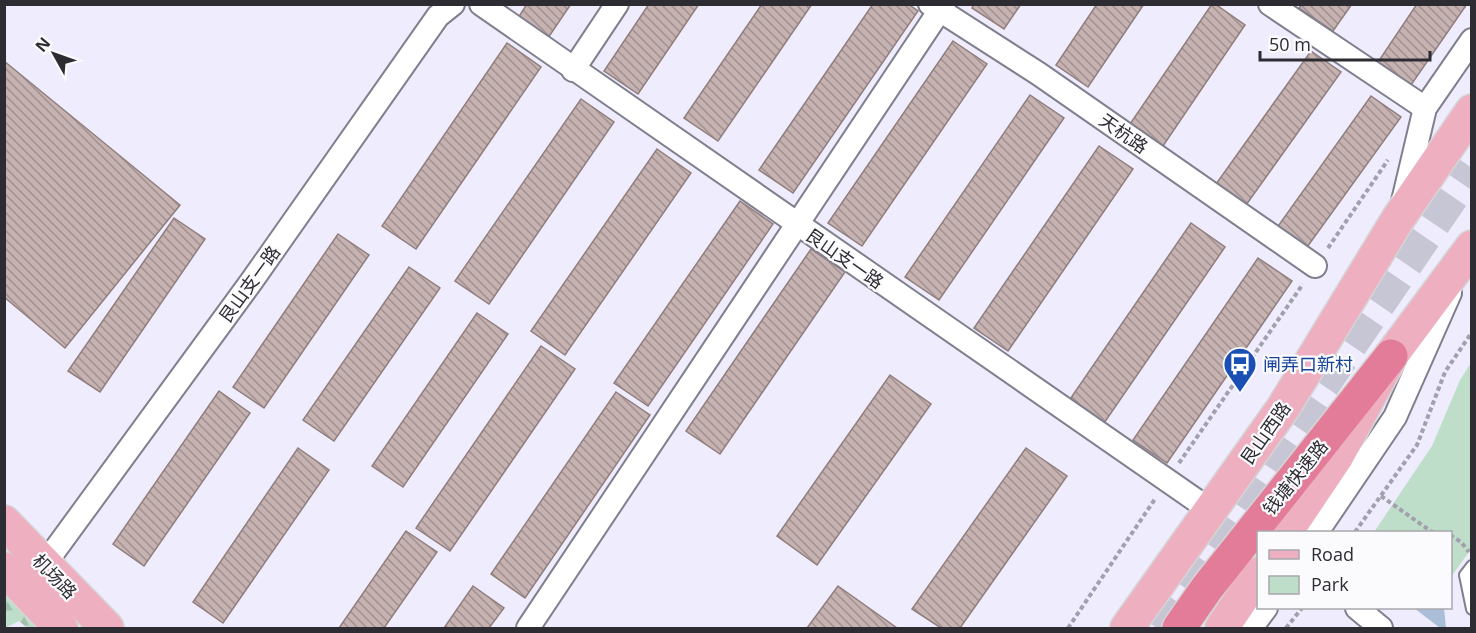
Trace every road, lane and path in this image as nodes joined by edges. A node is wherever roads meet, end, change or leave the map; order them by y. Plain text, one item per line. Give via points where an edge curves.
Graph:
1 (453, 4) edge
2 (481, 4) edge
3 (617, 4) edge
4 (1270, 4) edge
5 (938, 7) edge
6 (1472, 40) edge
7 (573, 70) junction
8 (1425, 108) junction
9 (1472, 111) edge
10 (1392, 154) dead end
11 (1398, 219) junction
12 (797, 225) junction
13 (1470, 248) edge
14 (1315, 266) junction
15 (1472, 332) edge
16 (1391, 356) junction
17 (1167, 481) junction
18 (1381, 496) junction
19 (1210, 510) junction
20 (4, 522) edge
21 (1287, 531) edge
22 (1318, 531) edge
23 (1356, 531) edge
24 (1431, 531) edge
25 (1452, 536) edge
26 (1472, 554) edge
27 (1472, 566) edge
28 (4, 569) edge
29 (50, 571) junction
30 (1257, 576) edge
31 (1265, 609) edge
32 (1301, 609) edge
33 (1357, 609) edge
34 (1472, 609) edge
35 (61, 628) edge
36 (100, 628) edge
37 (107, 628) edge
38 (528, 628) edge
39 (1068, 628) edge
40 (1127, 628) edge
41 (1179, 628) edge
42 (1222, 628) edge
43 (1251, 628) edge
44 (1286, 628) edge
45 (1380, 628) edge

1 - 29 street, 艮山支一路 via 438,16
2 - 7 street, 艮山支一路
3 - 7 street
4 - 8 street
5 - 12 street
5 - 14 street, 天杭路
6 - 8 street
7 - 12 street, 艮山支一路
8 - 11 street
9 - 11 main road, 艮山西路
10 - 14 path
11 - 19 main road, 艮山西路 via 1283,408
12 - 17 street, 艮山支一路
12 - 38 street
13 - 16 main road
13 - 22 street via 1395,417
14 - 17 path
15 - 18 path via 1445,372 1417,445
16 - 21 main road via 1337,456
16 - 41 highway, 钱塘快速路
17 - 19 street, 艮山支一路
17 - 39 path
18 - 23 path
18 - 24 path
19 - 40 main road, 艮山西路
20 - 29 main road, 机场路
25 - 26 path
27 - 34 lane via 1466,575
28 - 35 main road, 机场路
29 - 36 main road
29 - 37 main road, 机场路
30 - 42 main road
31 - 43 street
32 - 44 path
33 - 45 street

